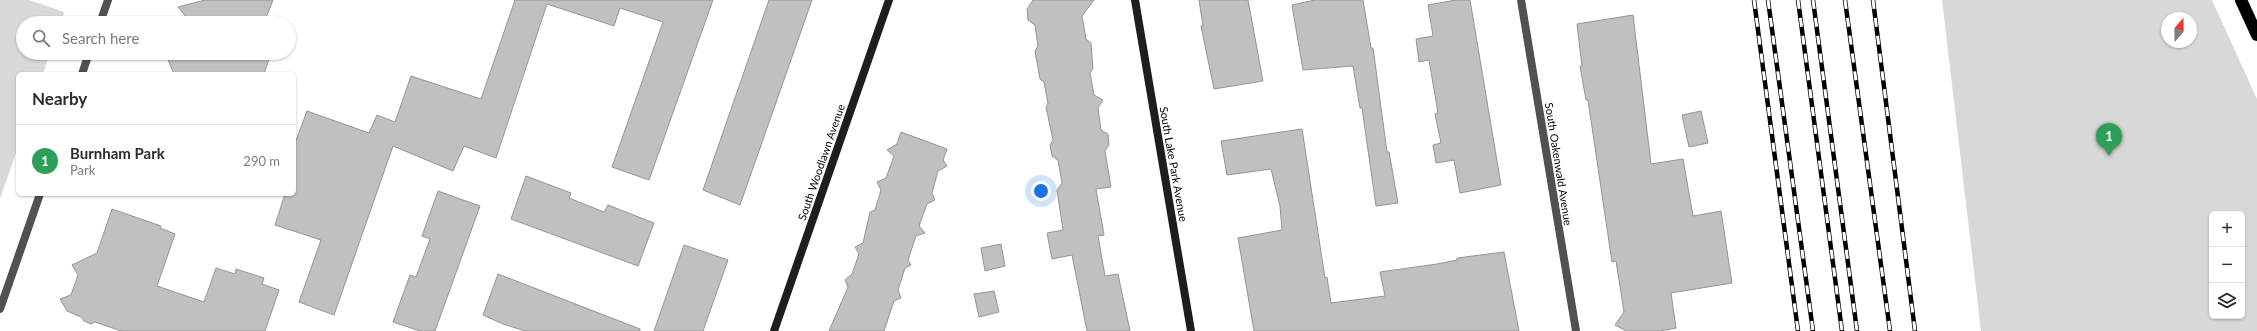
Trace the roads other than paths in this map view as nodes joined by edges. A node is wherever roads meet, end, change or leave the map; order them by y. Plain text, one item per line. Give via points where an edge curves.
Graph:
1 (108, 0) edge
2 (890, 0) edge
3 (1135, 0) edge
4 (1520, 0) edge
5 (2241, 0) edge
6 (102, 16) edge
7 (2257, 35) edge
8 (87, 60) edge
9 (83, 72) edge
10 (39, 196) edge
11 (0, 309) edge
12 (774, 331) edge
13 (1191, 331) edge
14 (1576, 331) edge

1 - 6 street
2 - 12 street, South Woodlawn Avenue
3 - 13 street, South Lake Park Avenue
4 - 14 street, South Oakenwald Avenue
5 - 7 highway
8 - 9 street
10 - 11 street

